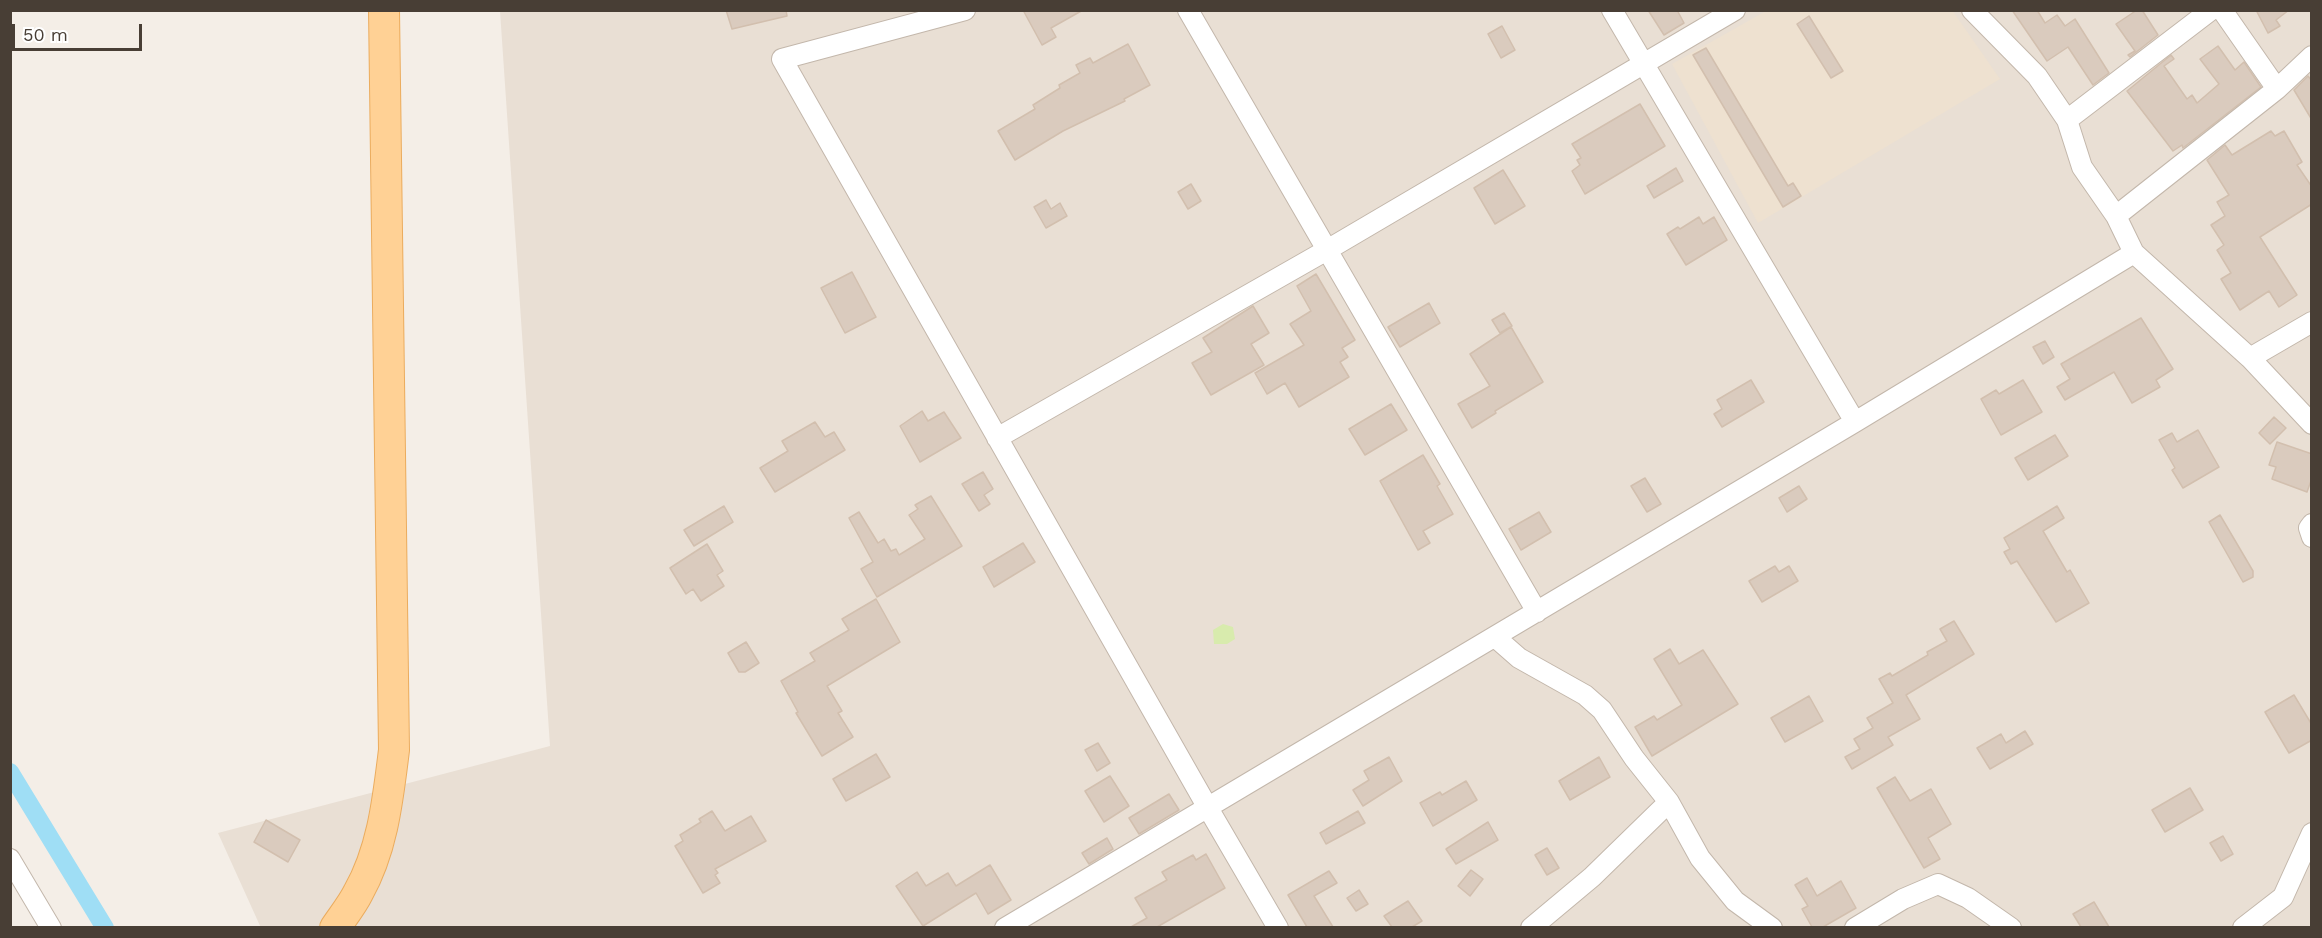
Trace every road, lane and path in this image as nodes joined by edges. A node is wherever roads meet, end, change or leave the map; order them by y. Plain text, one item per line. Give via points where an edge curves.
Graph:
1 (384, 10) edge
2 (965, 10) edge
3 (1188, 10) edge
4 (1612, 10) edge
5 (1735, 10) edge
6 (1972, 10) edge
7 (2211, 10) edge
8 (2222, 10) edge
9 (2312, 56) edge
10 (1643, 64) junction
11 (2277, 89) junction
12 (2067, 120) junction
13 (2116, 216) junction
14 (1327, 250) junction
15 (2134, 253) junction
16 (2312, 322) edge
17 (2250, 358) junction
18 (1855, 422) junction
19 (2312, 424) edge
20 (997, 438) junction
21 (2312, 525) edge
22 (2312, 537) edge
23 (1537, 612) junction
24 (1495, 637) junction
25 (1669, 802) junction
26 (1208, 808) junction
27 (2312, 832) edge
28 (10, 860) edge
29 (1762, 924) edge
30 (51, 927) edge
31 (335, 927) edge
32 (1005, 927) edge
33 (1278, 927) edge
34 (1531, 927) edge
35 (1855, 927) edge
36 (2011, 927) edge
37 (2243, 927) edge

1 - 31 main road via 394,750 387,812 377,847 359,892
2 - 20 street via 782,59
3 - 14 street
4 - 10 street
5 - 10 street
6 - 12 street via 2037,76
7 - 12 street
8 - 11 street
9 - 11 street
10 - 14 street
10 - 18 street
11 - 13 street
12 - 13 street via 2082,167
13 - 15 street
14 - 20 street
14 - 23 street
15 - 17 street
15 - 18 street
16 - 17 street
17 - 19 street
18 - 23 street
20 - 26 street
21 - 22 street
23 - 24 street
24 - 25 street via 1519,658 1585,695 1602,710
24 - 26 street
25 - 29 street via 1700,858 1735,901
25 - 34 street via 1592,877
26 - 32 street
26 - 33 street
27 - 37 street via 2283,897
28 - 30 street
35 - 36 street via 1938,884 1968,898

